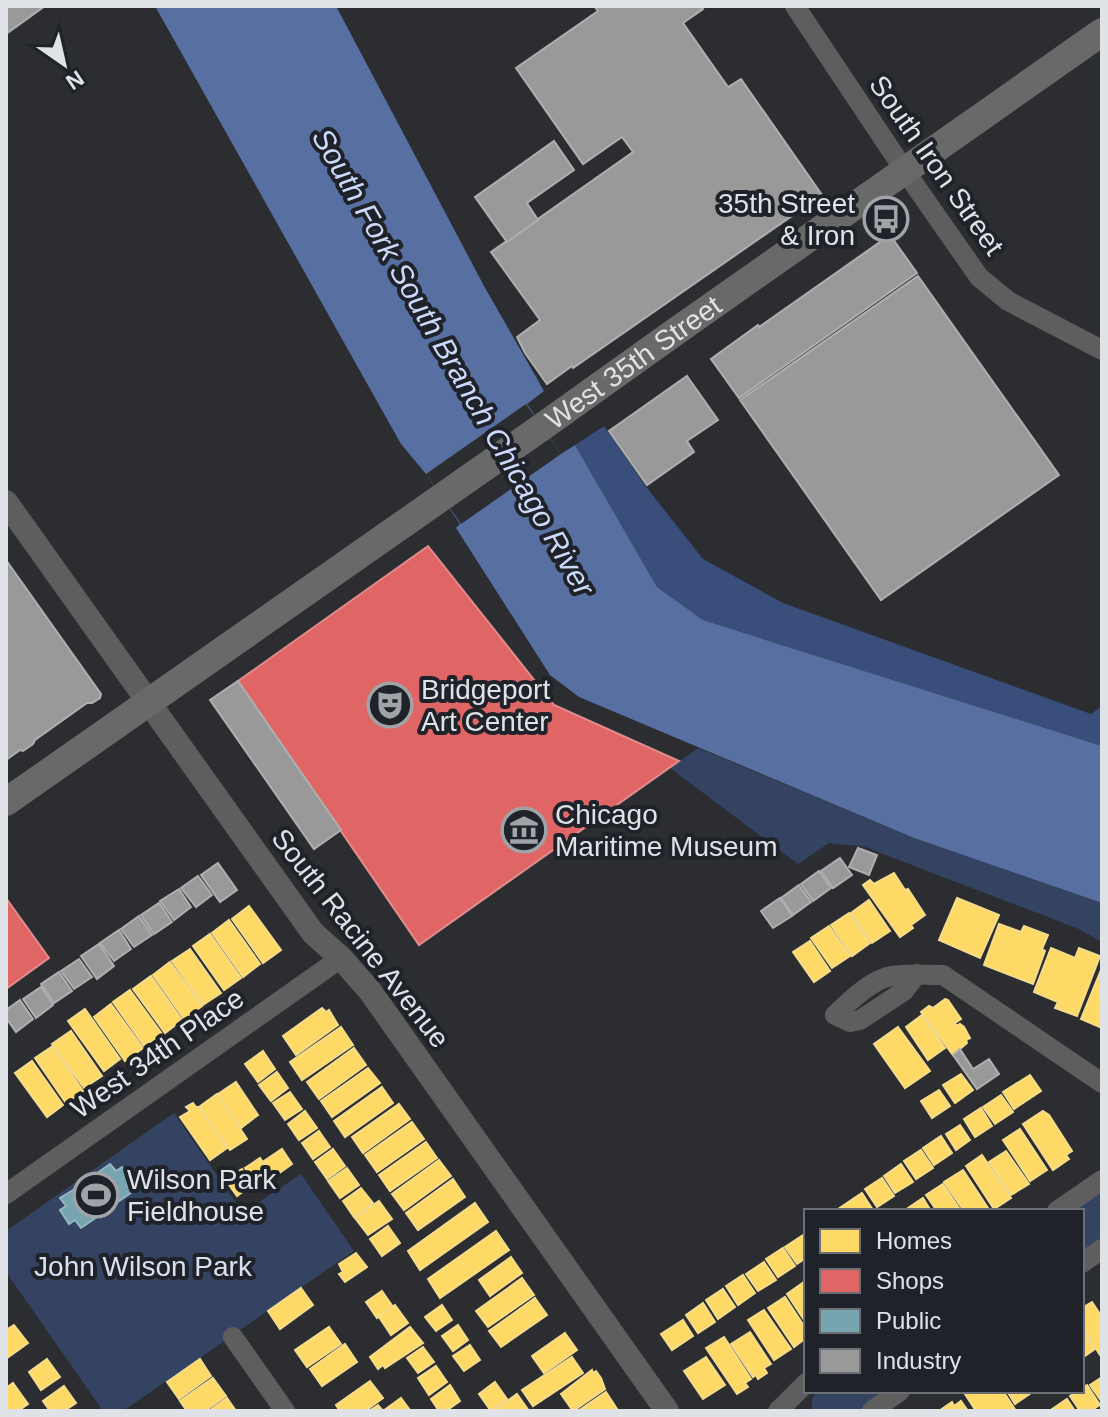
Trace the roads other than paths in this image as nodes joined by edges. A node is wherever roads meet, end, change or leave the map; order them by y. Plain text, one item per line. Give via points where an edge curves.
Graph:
1 (795, 6) edge
2 (1102, 32) edge
3 (905, 171) junction
4 (1102, 350) edge
5 (6, 502) edge
6 (148, 701) junction
7 (6, 802) edge
8 (341, 958) junction
9 (917, 974) dead end
10 (1102, 1083) edge
11 (1102, 1180) edge
12 (6, 1194) edge
13 (1060, 1209) edge
14 (1102, 1249) edge
15 (1084, 1262) edge
16 (233, 1337) dead end
17 (804, 1386) edge
18 (897, 1393) edge
19 (788, 1407) edge
20 (285, 1411) edge
21 (667, 1411) edge
22 (872, 1411) edge

1 - 3 street, South Iron Street
2 - 3 main road, West 35th Street
3 - 4 street, South Iron Street via 979,277 1008,301
3 - 6 main road, West 35th Street
5 - 6 street, South Racine Avenue
6 - 7 main road, West 35th Street
6 - 8 street, South Racine Avenue via 313,933
8 - 12 street, West 34th Place
8 - 21 street, South Racine Avenue via 370,991
9 - 10 street via 943,975
11 - 13 street
14 - 15 street
16 - 20 street
17 - 19 street
18 - 22 street

